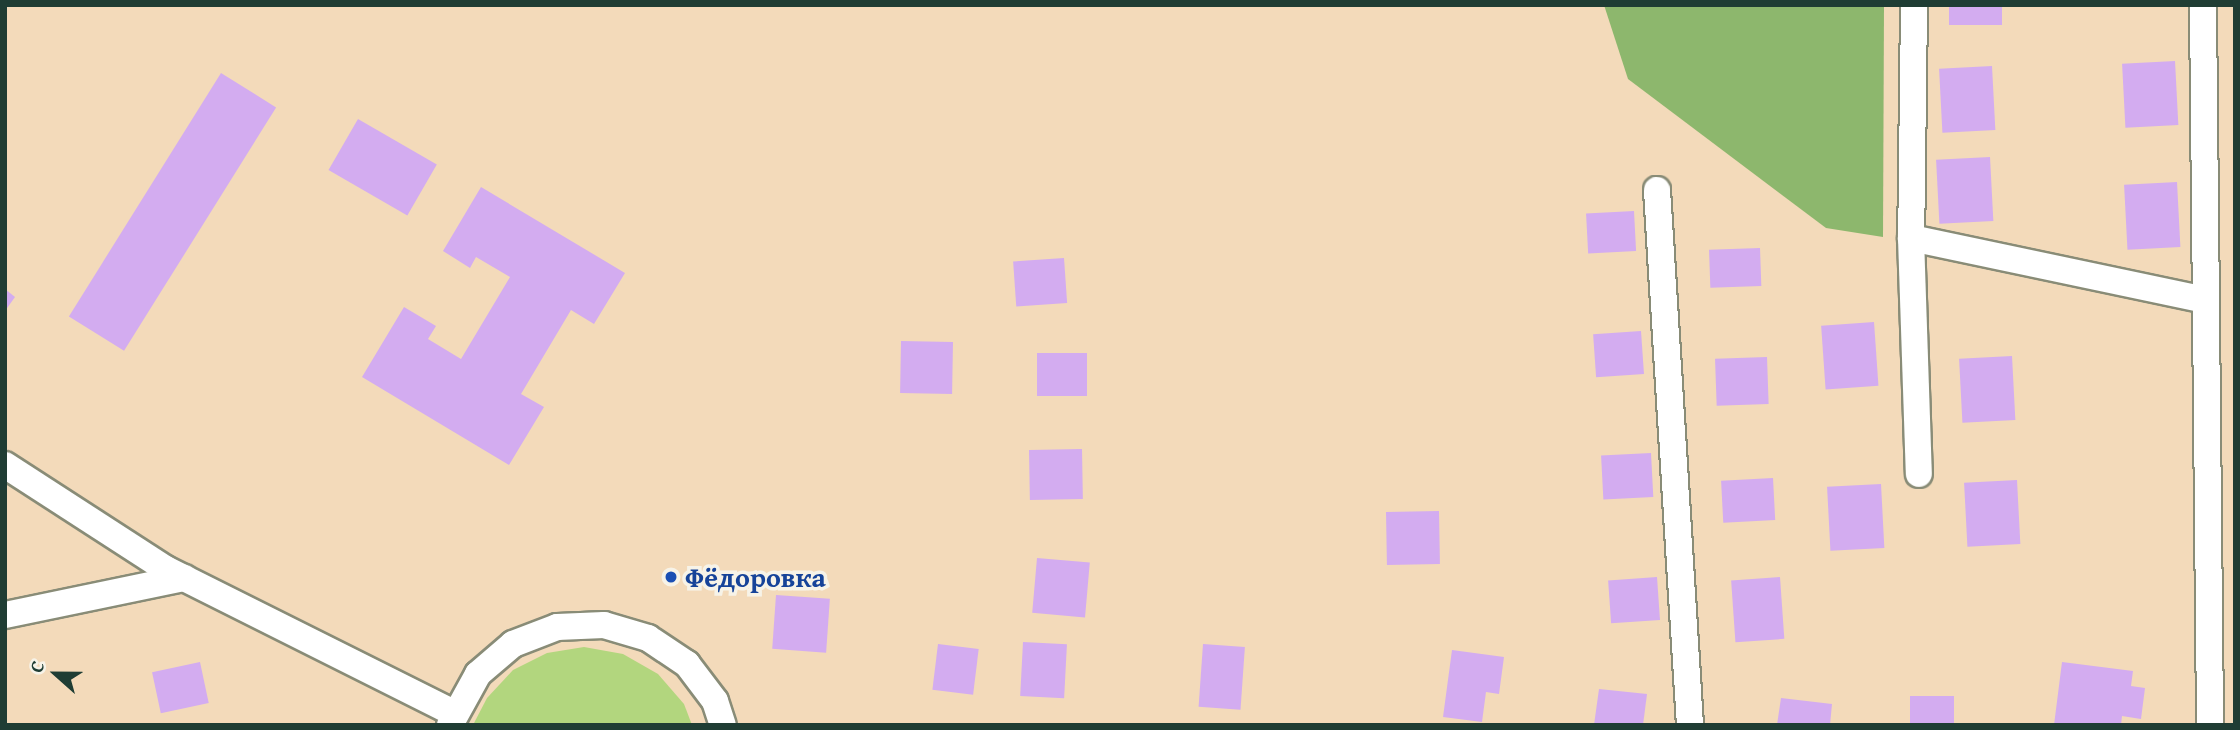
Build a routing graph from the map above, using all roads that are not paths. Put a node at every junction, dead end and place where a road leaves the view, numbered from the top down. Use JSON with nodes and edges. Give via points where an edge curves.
{"nodes":[{"id":1,"x":1914,"y":5,"type":"edge"},
{"id":2,"x":2203,"y":5,"type":"edge"},
{"id":3,"x":1657,"y":190,"type":"dead end"},
{"id":4,"x":1911,"y":239,"type":"junction"},
{"id":5,"x":2205,"y":300,"type":"junction"},
{"id":6,"x":5,"y":465,"type":"edge"},
{"id":7,"x":1919,"y":474,"type":"dead end"},
{"id":8,"x":184,"y":578,"type":"junction"},
{"id":9,"x":5,"y":615,"type":"edge"},
{"id":10,"x":452,"y":719,"type":"edge"},
{"id":11,"x":723,"y":725,"type":"edge"},
{"id":12,"x":1690,"y":725,"type":"edge"},
{"id":13,"x":2210,"y":725,"type":"edge"}],
"edges":[{"from":1,"to":4,"type":"street"},
{"from":2,"to":5,"type":"street"},
{"from":3,"to":12,"type":"street"},
{"from":4,"to":5,"type":"street"},
{"from":4,"to":7,"type":"street"},
{"from":5,"to":13,"type":"street"},
{"from":6,"to":8,"type":"street"},
{"from":8,"to":9,"type":"street"},
{"from":8,"to":10,"type":"street"},
{"from":10,"to":11,"type":"street","via":[[478,674],[513,644],[557,627],[604,625],[648,638],[687,664],[715,701]]}]}
